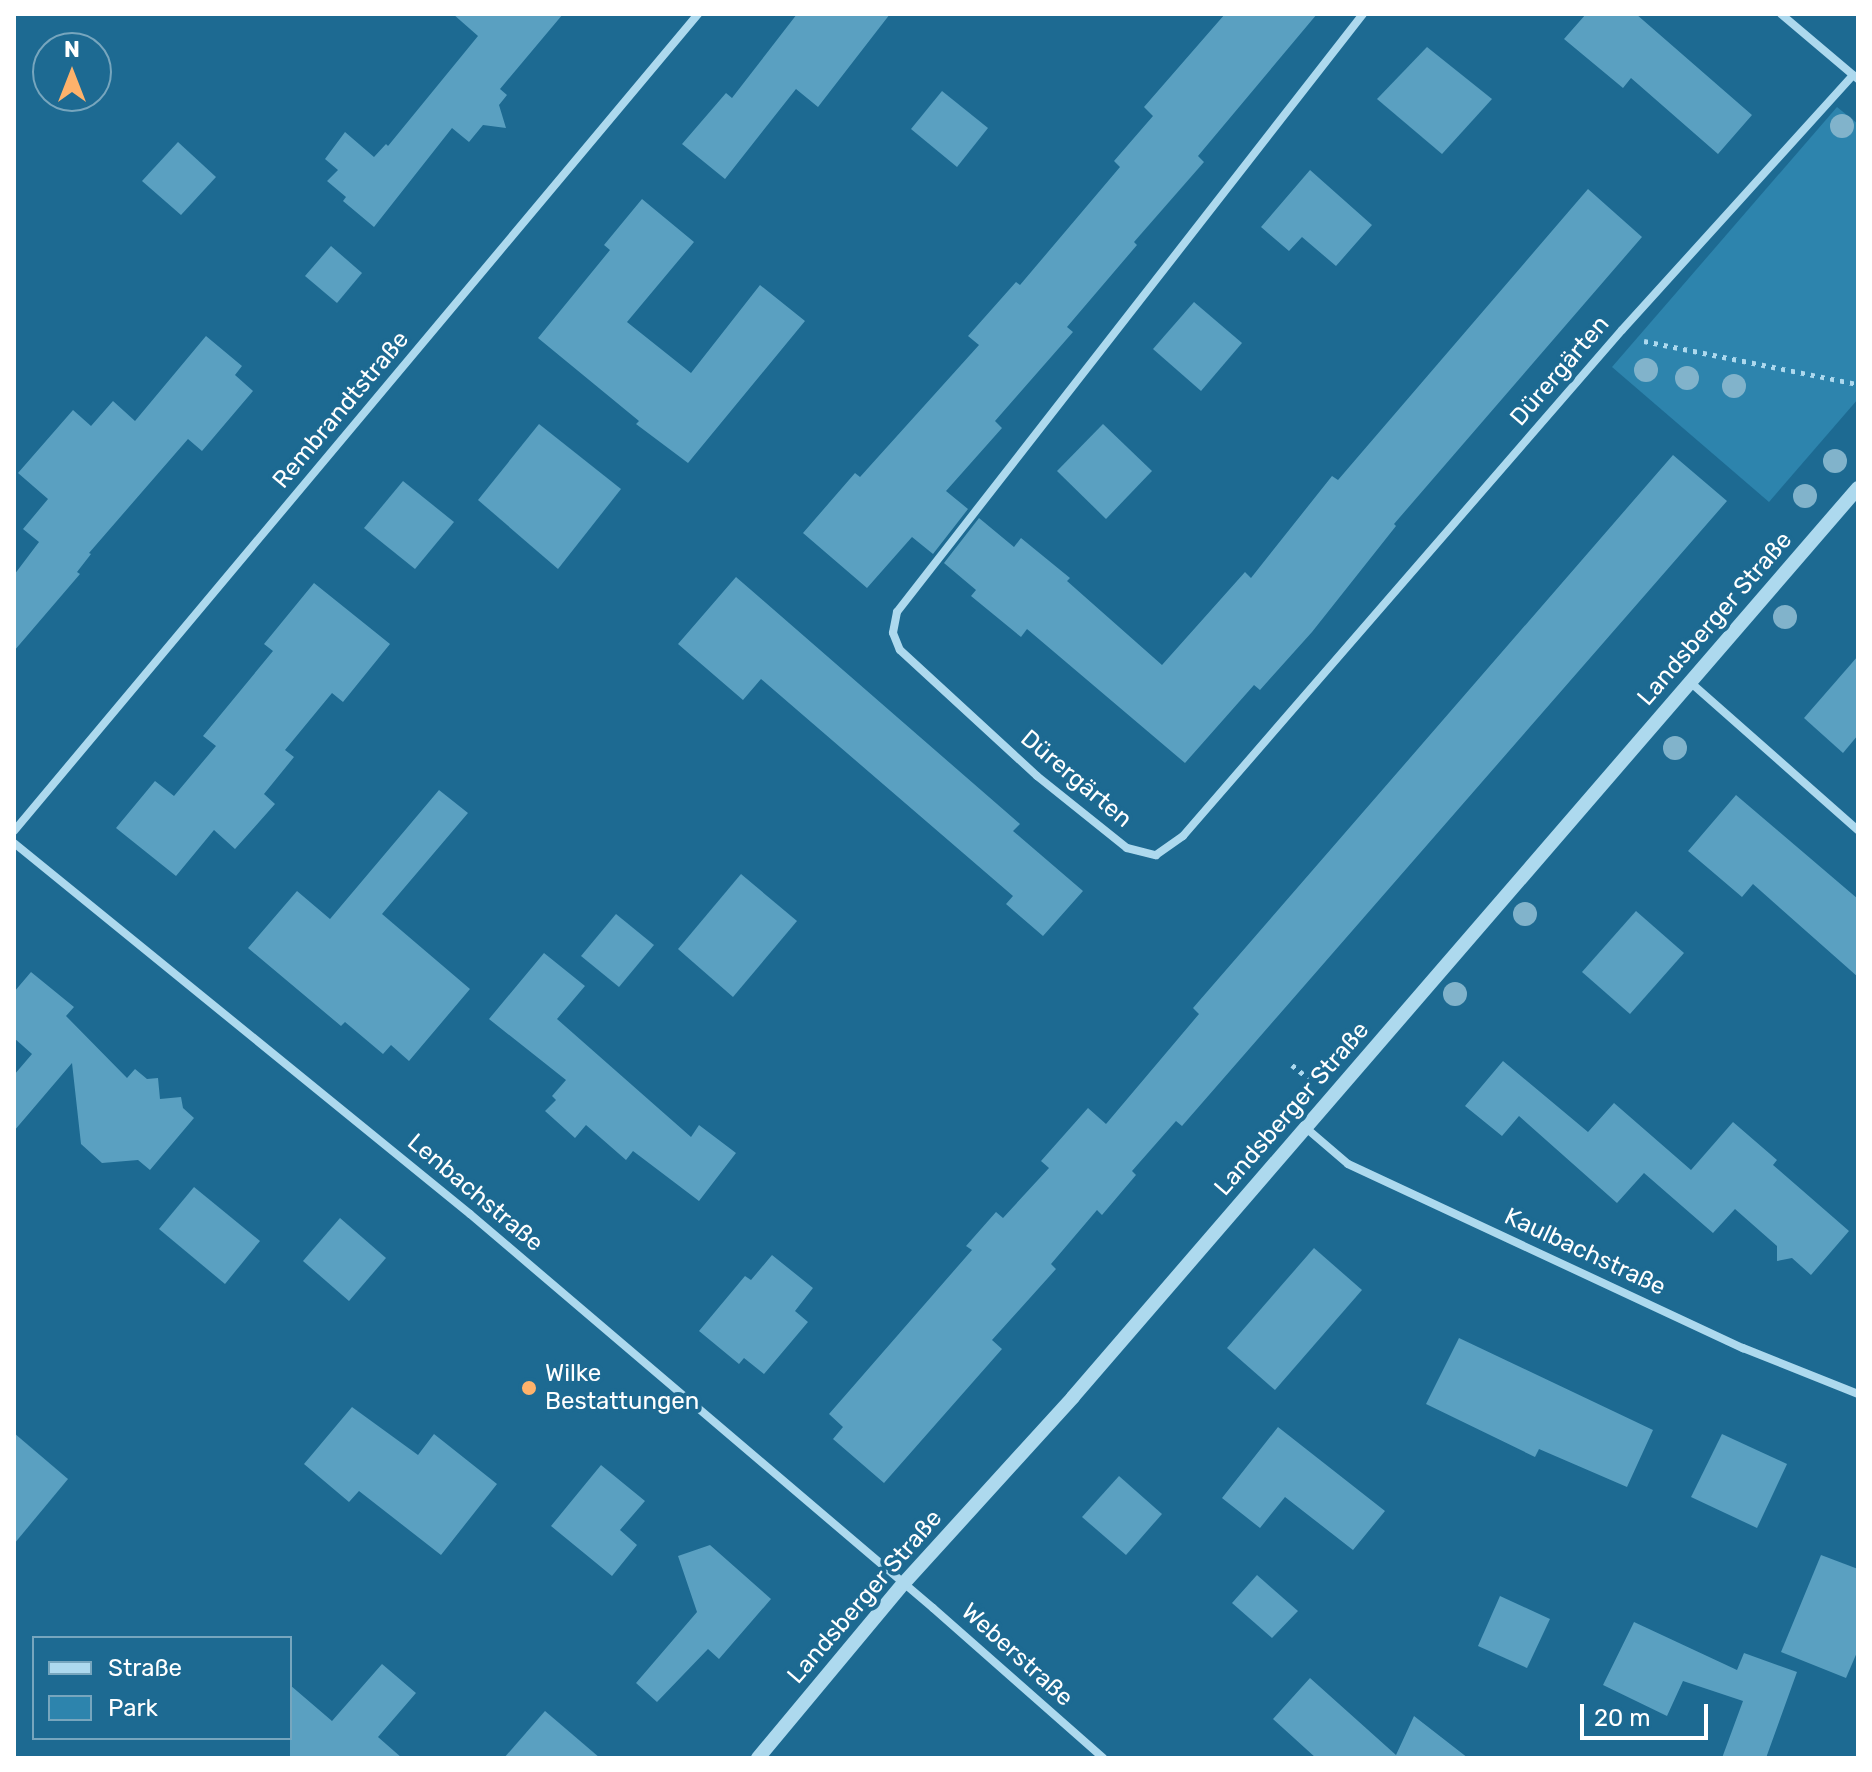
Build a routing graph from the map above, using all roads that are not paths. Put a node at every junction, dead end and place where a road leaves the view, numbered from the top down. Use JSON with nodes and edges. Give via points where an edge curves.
{"nodes":[{"id":1,"x":698,"y":14,"type":"edge"},
{"id":2,"x":1363,"y":14,"type":"edge"},
{"id":3,"x":1781,"y":14,"type":"edge"},
{"id":4,"x":1855,"y":77,"type":"edge"},
{"id":5,"x":1858,"y":488,"type":"edge"},
{"id":6,"x":1690,"y":682,"type":"junction"},
{"id":7,"x":1858,"y":830,"type":"edge"},
{"id":8,"x":14,"y":831,"type":"edge"},
{"id":9,"x":14,"y":843,"type":"edge"},
{"id":10,"x":1306,"y":1128,"type":"junction"},
{"id":11,"x":1858,"y":1394,"type":"edge"},
{"id":12,"x":904,"y":1583,"type":"junction"},
{"id":13,"x":758,"y":1758,"type":"edge"},
{"id":14,"x":1103,"y":1758,"type":"edge"}],
"edges":[{"from":1,"to":8,"type":"street","name":"Rembrandtstraße"},
{"from":2,"to":4,"type":"street","name":"Dürergärten","via":[[897,612],[893,633],[900,650],[1048,785],[1127,848],[1156,855],[1183,836],[1622,330]]},
{"from":3,"to":4,"type":"street"},
{"from":5,"to":6,"type":"street","name":"Landsberger Straße"},
{"from":6,"to":7,"type":"street"},
{"from":6,"to":10,"type":"street","name":"Landsberger Straße"},
{"from":9,"to":12,"type":"street","name":"Lenbachstraße","via":[[470,1214]]},
{"from":10,"to":11,"type":"street","name":"Kaulbachstraße","via":[[1348,1164],[1728,1341]]},
{"from":10,"to":12,"type":"street","name":"Landsberger Straße"},
{"from":12,"to":13,"type":"street","name":"Landsberger Straße"},
{"from":12,"to":14,"type":"street","name":"Weberstraße"}]}
